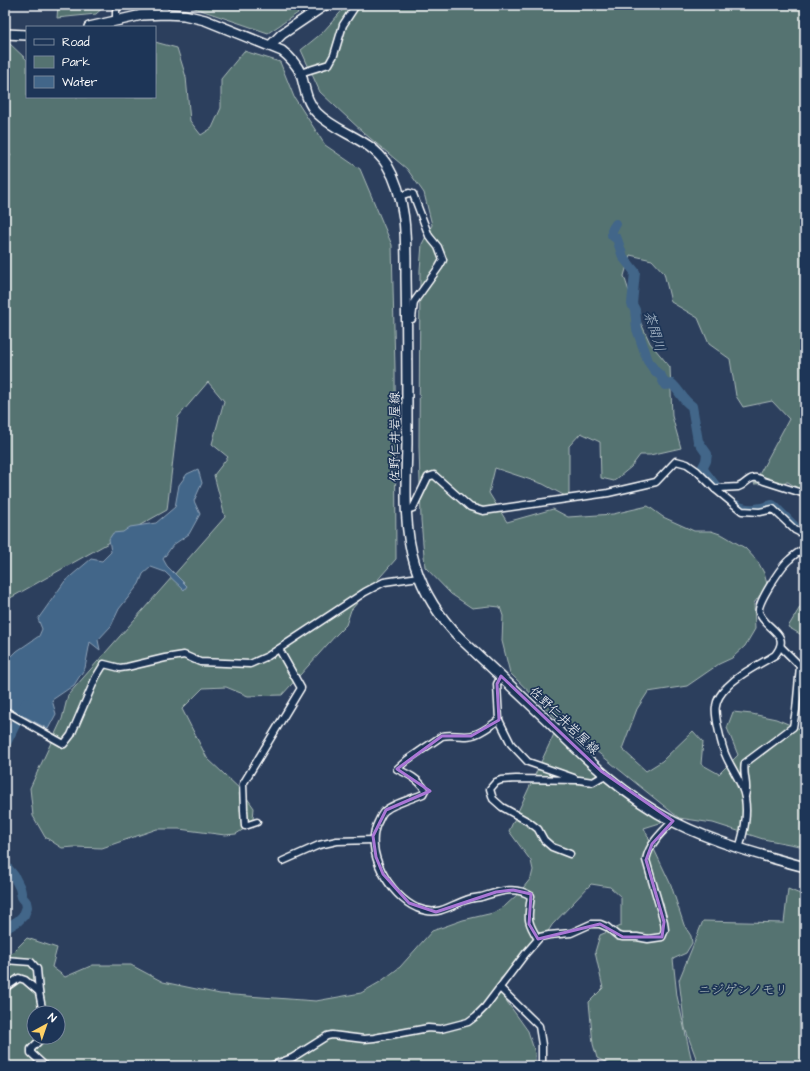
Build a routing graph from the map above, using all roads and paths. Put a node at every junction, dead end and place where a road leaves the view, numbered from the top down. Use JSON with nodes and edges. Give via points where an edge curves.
{"nodes":[{"id":1,"x":118,"y":5,"type":"edge"},
{"id":2,"x":325,"y":5,"type":"edge"},
{"id":3,"x":356,"y":5,"type":"edge"},
{"id":4,"x":164,"y":9,"type":"edge"},
{"id":5,"x":116,"y":21,"type":"junction"},
{"id":6,"x":94,"y":26,"type":"edge"},
{"id":7,"x":5,"y":34,"type":"edge"},
{"id":8,"x":26,"y":35,"type":"edge"},
{"id":9,"x":270,"y":46,"type":"junction"},
{"id":10,"x":300,"y":73,"type":"junction"},
{"id":11,"x":400,"y":196,"type":"junction"},
{"id":12,"x":407,"y":320,"type":"junction"},
{"id":13,"x":718,"y":489,"type":"junction"},
{"id":14,"x":805,"y":494,"type":"edge"},
{"id":15,"x":407,"y":510,"type":"junction"},
{"id":16,"x":805,"y":535,"type":"edge"},
{"id":17,"x":805,"y":548,"type":"edge"},
{"id":18,"x":419,"y":577,"type":"junction"},
{"id":19,"x":781,"y":646,"type":"junction"},
{"id":20,"x":279,"y":649,"type":"junction"},
{"id":21,"x":501,"y":676,"type":"junction"},
{"id":22,"x":5,"y":711,"type":"edge"},
{"id":23,"x":499,"y":720,"type":"junction"},
{"id":24,"x":605,"y":775,"type":"junction"},
{"id":25,"x":579,"y":780,"type":"junction"},
{"id":26,"x":745,"y":796,"type":"junction"},
{"id":27,"x":672,"y":821,"type":"junction"},
{"id":28,"x":257,"y":822,"type":"dead end"},
{"id":29,"x":373,"y":840,"type":"junction"},
{"id":30,"x":739,"y":849,"type":"junction"},
{"id":31,"x":570,"y":854,"type":"dead end"},
{"id":32,"x":283,"y":861,"type":"dead end"},
{"id":33,"x":805,"y":867,"type":"edge"},
{"id":34,"x":538,"y":939,"type":"junction"},
{"id":35,"x":5,"y":960,"type":"edge"},
{"id":36,"x":5,"y":988,"type":"edge"},
{"id":37,"x":500,"y":988,"type":"junction"},
{"id":38,"x":39,"y":992,"type":"junction"},
{"id":39,"x":41,"y":1005,"type":"edge"},
{"id":40,"x":35,"y":1045,"type":"edge"},
{"id":41,"x":46,"y":1066,"type":"edge"},
{"id":42,"x":271,"y":1066,"type":"edge"},
{"id":43,"x":542,"y":1066,"type":"edge"}],
"edges":[{"from":1,"to":5,"type":"street"},
{"from":2,"to":9,"type":"main road","via":[[282,34]]},
{"from":3,"to":10,"type":"street","via":[[343,25],[329,64]]},
{"from":4,"to":5,"type":"main road","name":"佐野仁井岩屋線"},
{"from":4,"to":9,"type":"main road","name":"佐野仁井岩屋線","via":[[205,20]]},
{"from":5,"to":6,"type":"main road","name":"佐野仁井岩屋線"},
{"from":7,"to":8,"type":"main road"},
{"from":9,"to":10,"type":"main road","name":"佐野仁井岩屋線","via":[[290,58]]},
{"from":10,"to":11,"type":"main road","name":"佐野仁井岩屋線","via":[[306,94],[316,113],[353,135],[379,155],[387,164]]},
{"from":11,"to":12,"type":"main road","name":"佐野仁井岩屋線","via":[[406,246]]},
{"from":11,"to":12,"type":"street","via":[[413,194],[429,236],[438,247],[443,260],[414,302],[412,319]]},
{"from":12,"to":15,"type":"main road","name":"佐野仁井岩屋線"},
{"from":13,"to":14,"type":"street","via":[[740,486],[749,479],[759,478]]},
{"from":13,"to":15,"type":"street","via":[[687,464],[676,461],[656,482],[608,493],[482,511],[470,507],[434,475],[428,477],[413,508]]},
{"from":13,"to":16,"type":"street","via":[[742,511],[760,512],[773,509],[795,530]]},
{"from":15,"to":18,"type":"main road","name":"佐野仁井岩屋線","via":[[409,538]]},
{"from":17,"to":19,"type":"street","via":[[783,566],[759,608],[762,616],[779,636]]},
{"from":18,"to":20,"type":"street","via":[[384,582]]},
{"from":18,"to":21,"type":"main road","name":"佐野仁井岩屋線","via":[[430,600],[453,631]]},
{"from":19,"to":26,"type":"street","via":[[800,666],[793,727],[745,763]]},
{"from":19,"to":26,"type":"street","via":[[775,655],[726,687],[716,706],[715,714],[725,755]]},
{"from":20,"to":22,"type":"street","via":[[250,664],[200,662],[184,655],[120,668],[104,664],[71,735],[64,744]]},
{"from":20,"to":28,"type":"street","via":[[301,688],[243,784],[245,826]]},
{"from":21,"to":23,"type":"street","via":[[497,684]]},
{"from":21,"to":24,"type":"main road","name":"佐野仁井岩屋線"},
{"from":23,"to":25,"type":"street","via":[[511,744],[528,762]]},
{"from":23,"to":29,"type":"street","via":[[471,736],[442,736],[406,760],[397,769],[414,778],[425,790],[423,794],[386,810],[374,829]]},
{"from":24,"to":25,"type":"street","via":[[593,782]]},
{"from":24,"to":27,"type":"main road","name":"佐野仁井岩屋線"},
{"from":25,"to":31,"type":"street","via":[[501,780],[490,789],[493,799],[502,807],[538,829],[544,840],[552,847]]},
{"from":26,"to":30,"type":"street","via":[[746,815]]},
{"from":27,"to":30,"type":"main road","name":"佐野仁井岩屋線"},
{"from":27,"to":34,"type":"street","via":[[652,844],[646,860],[666,930],[662,937],[623,937],[600,924],[591,924],[571,933]]},
{"from":29,"to":32,"type":"street","via":[[337,841],[318,845]]},
{"from":29,"to":34,"type":"street","via":[[383,874],[398,894],[409,903],[436,912],[502,890],[525,893],[531,896],[529,924]]},
{"from":30,"to":33,"type":"main road","name":"佐野仁井岩屋線"},
{"from":34,"to":37,"type":"street"},
{"from":35,"to":38,"type":"street","via":[[31,962],[37,969]]},
{"from":36,"to":38,"type":"street","via":[[19,978]]},
{"from":37,"to":42,"type":"street","via":[[485,1007],[468,1022],[441,1029],[428,1028],[364,1039],[327,1036],[292,1058]]},
{"from":37,"to":43,"type":"street","via":[[538,1026],[542,1045]]},
{"from":38,"to":39,"type":"street"},
{"from":40,"to":41,"type":"street","via":[[31,1053]]}]}
